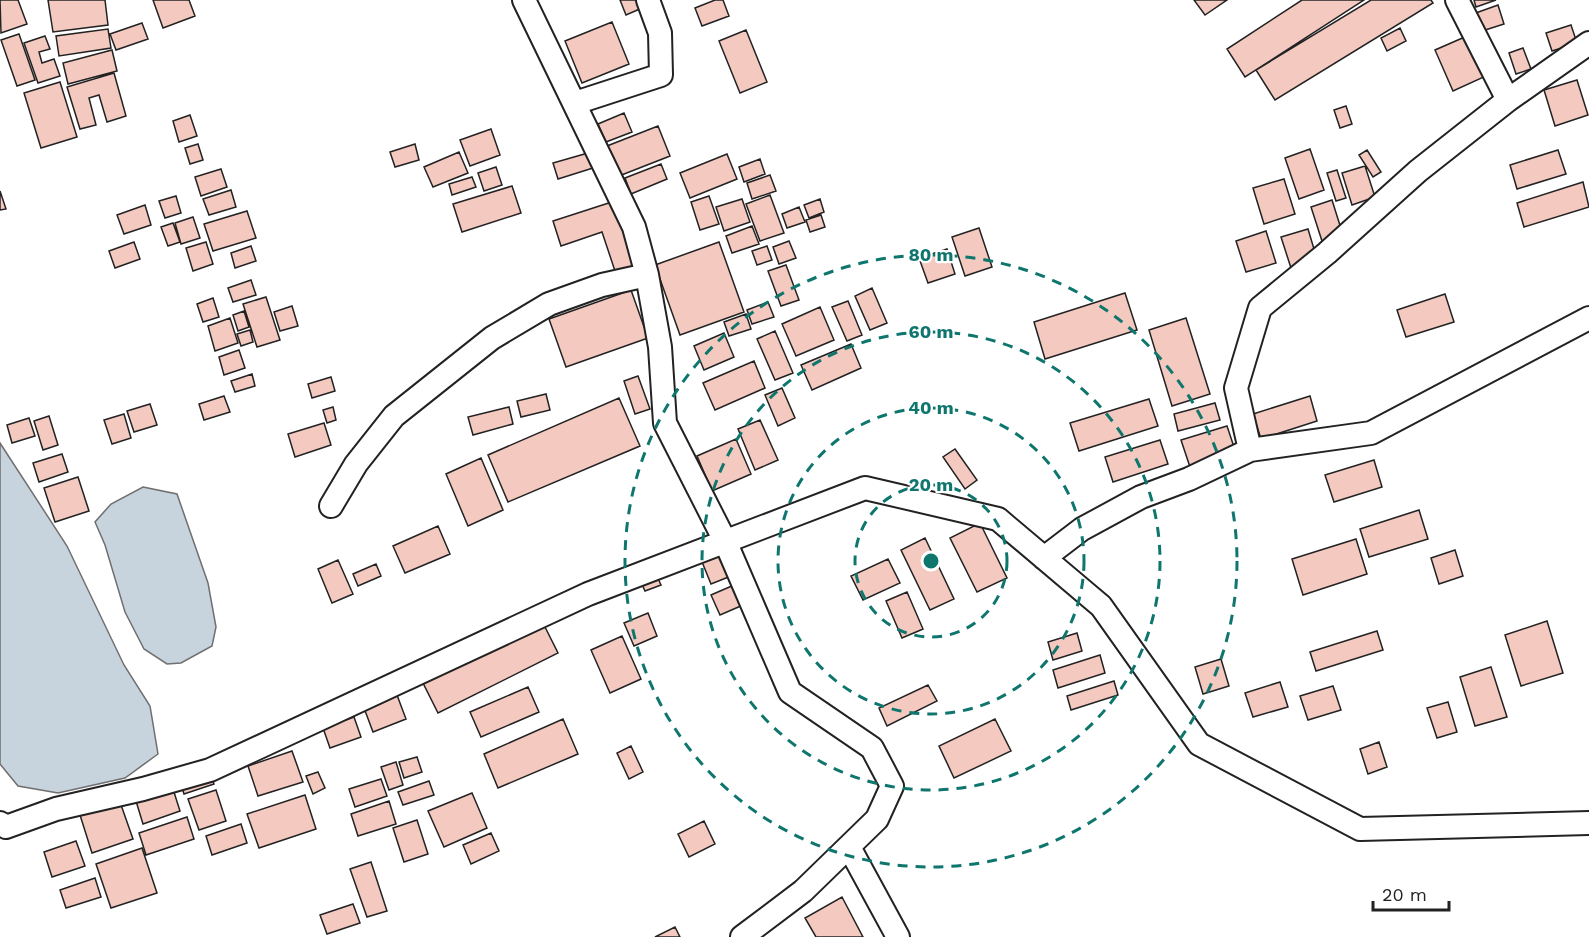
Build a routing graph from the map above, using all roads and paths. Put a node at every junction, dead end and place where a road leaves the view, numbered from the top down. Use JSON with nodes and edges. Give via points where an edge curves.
{"nodes":[{"id":1,"x":524,"y":0,"type":"edge"},
{"id":2,"x":648,"y":0,"type":"edge"},
{"id":3,"x":1457,"y":0,"type":"edge"},
{"id":4,"x":1589,"y":43,"type":"edge"},
{"id":5,"x":1508,"y":99,"type":"junction"},
{"id":6,"x":575,"y":103,"type":"junction"},
{"id":7,"x":647,"y":275,"type":"junction"},
{"id":8,"x":1589,"y":318,"type":"edge"},
{"id":9,"x":1250,"y":450,"type":"junction"},
{"id":10,"x":331,"y":506,"type":"dead end"},
{"id":11,"x":725,"y":541,"type":"junction"},
{"id":12,"x":1044,"y":558,"type":"junction"},
{"id":13,"x":1589,"y":823,"type":"edge"},
{"id":14,"x":2,"y":826,"type":"edge"},
{"id":15,"x":849,"y":847,"type":"junction"},
{"id":16,"x":742,"y":937,"type":"edge"},
{"id":17,"x":898,"y":937,"type":"edge"}],
"edges":[{"from":1,"to":6,"type":"street"},
{"from":2,"to":6,"type":"street","via":[[660,33],[662,75]]},
{"from":3,"to":5,"type":"street"},
{"from":4,"to":5,"type":"street"},
{"from":5,"to":9,"type":"street","via":[[1260,308],[1236,388]]},
{"from":6,"to":7,"type":"street","via":[[634,227]]},
{"from":7,"to":10,"type":"street","via":[[602,285],[549,304],[492,338],[394,416],[356,464]]},
{"from":7,"to":11,"type":"street","via":[[660,347],[665,423]]},
{"from":8,"to":9,"type":"street","via":[[1371,433]]},
{"from":9,"to":12,"type":"street","via":[[1141,497],[1082,529]]},
{"from":11,"to":12,"type":"street","via":[[865,488],[998,519]]},
{"from":11,"to":14,"type":"street","via":[[588,594],[210,770]]},
{"from":11,"to":15,"type":"street","via":[[790,693],[872,748],[892,786],[877,819]]},
{"from":12,"to":13,"type":"street","via":[[1101,606],[1199,744],[1360,829]]},
{"from":15,"to":16,"type":"street","via":[[803,891]]},
{"from":15,"to":17,"type":"street"}]}
